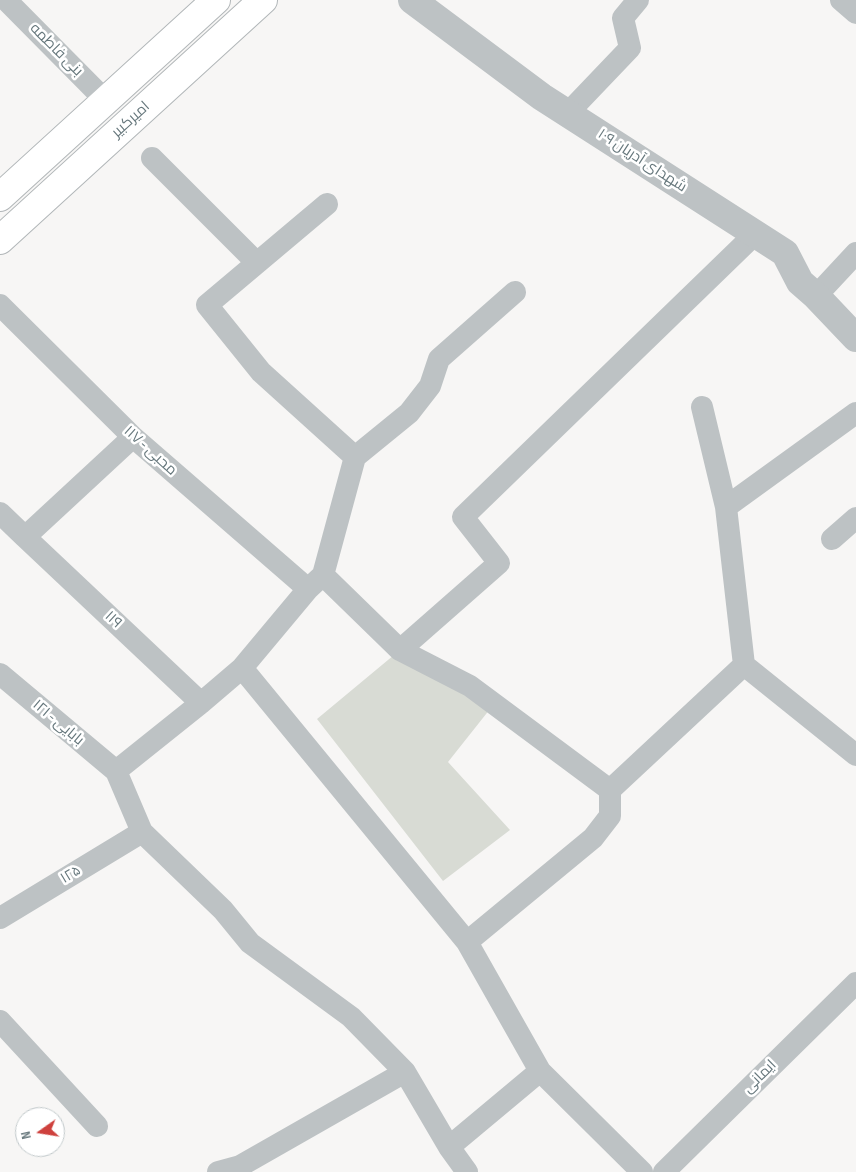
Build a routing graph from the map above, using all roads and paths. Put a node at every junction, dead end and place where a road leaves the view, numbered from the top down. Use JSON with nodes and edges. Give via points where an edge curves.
{"nodes":[{"id":1,"x":6,"y":0,"type":"edge"},
{"id":2,"x":216,"y":0,"type":"edge"},
{"id":3,"x":263,"y":0,"type":"edge"},
{"id":4,"x":412,"y":0,"type":"edge"},
{"id":5,"x":638,"y":0,"type":"edge"},
{"id":6,"x":841,"y":0,"type":"edge"},
{"id":7,"x":856,"y":13,"type":"edge"},
{"id":8,"x":106,"y":101,"type":"junction"},
{"id":9,"x":567,"y":114,"type":"junction"},
{"id":10,"x":152,"y":158,"type":"dead end"},
{"id":11,"x":0,"y":197,"type":"edge"},
{"id":12,"x":327,"y":204,"type":"dead end"},
{"id":13,"x":755,"y":234,"type":"junction"},
{"id":14,"x":0,"y":240,"type":"edge"},
{"id":15,"x":856,"y":253,"type":"edge"},
{"id":16,"x":257,"y":263,"type":"junction"},
{"id":17,"x":515,"y":292,"type":"dead end"},
{"id":18,"x":816,"y":296,"type":"junction"},
{"id":19,"x":0,"y":305,"type":"edge"},
{"id":20,"x":856,"y":338,"type":"edge"},
{"id":21,"x":702,"y":407,"type":"dead end"},
{"id":22,"x":856,"y":413,"type":"edge"},
{"id":23,"x":133,"y":437,"type":"junction"},
{"id":24,"x":355,"y":457,"type":"junction"},
{"id":25,"x":726,"y":507,"type":"junction"},
{"id":26,"x":0,"y":514,"type":"edge"},
{"id":27,"x":856,"y":518,"type":"edge"},
{"id":28,"x":25,"y":537,"type":"junction"},
{"id":29,"x":832,"y":539,"type":"dead end"},
{"id":30,"x":316,"y":582,"type":"junction"},
{"id":31,"x":400,"y":650,"type":"junction"},
{"id":32,"x":744,"y":665,"type":"junction"},
{"id":33,"x":242,"y":668,"type":"junction"},
{"id":34,"x":0,"y":674,"type":"edge"},
{"id":35,"x":202,"y":703,"type":"junction"},
{"id":36,"x":856,"y":756,"type":"edge"},
{"id":37,"x":116,"y":771,"type":"junction"},
{"id":38,"x":610,"y":790,"type":"junction"},
{"id":39,"x":142,"y":832,"type":"junction"},
{"id":40,"x":0,"y":918,"type":"edge"},
{"id":41,"x":467,"y":942,"type":"junction"},
{"id":42,"x":856,"y":983,"type":"edge"},
{"id":43,"x":0,"y":1020,"type":"edge"},
{"id":44,"x":540,"y":1071,"type":"junction"},
{"id":45,"x":405,"y":1072,"type":"junction"},
{"id":46,"x":97,"y":1126,"type":"dead end"},
{"id":47,"x":449,"y":1147,"type":"junction"},
{"id":48,"x":218,"y":1172,"type":"edge"},
{"id":49,"x":467,"y":1172,"type":"edge"},
{"id":50,"x":642,"y":1172,"type":"edge"},
{"id":51,"x":664,"y":1172,"type":"edge"}],
"edges":[{"from":1,"to":8,"type":"street","name":"بنی فاطمه"},
{"from":2,"to":8,"type":"main road","name":"امیرکبیر"},
{"from":3,"to":14,"type":"main road","name":"امیرکبیر"},
{"from":4,"to":9,"type":"street","name":"شهدای آدریان ۱۰۹"},
{"from":5,"to":9,"type":"street","via":[[623,18],[630,48]]},
{"from":6,"to":7,"type":"street"},
{"from":8,"to":11,"type":"main road","name":"امیرکبیر"},
{"from":9,"to":13,"type":"street","name":"شهدای آدریان ۱۰۹"},
{"from":10,"to":16,"type":"street"},
{"from":12,"to":16,"type":"street"},
{"from":13,"to":18,"type":"street","name":"شهدای آدریان ۱۰۹","via":[[785,253],[800,282]]},
{"from":13,"to":31,"type":"street","via":[[463,516],[499,563]]},
{"from":15,"to":18,"type":"street"},
{"from":16,"to":24,"type":"street","via":[[207,305],[261,372]]},
{"from":17,"to":24,"type":"street","via":[[439,359],[430,386],[409,413]]},
{"from":18,"to":20,"type":"street","name":"شهدای آدریان ۱۰۹"},
{"from":19,"to":23,"type":"street","name":"محبی - ۱۱۷"},
{"from":21,"to":25,"type":"street"},
{"from":22,"to":25,"type":"street"},
{"from":23,"to":28,"type":"street"},
{"from":23,"to":30,"type":"street","name":"محبی - ۱۱۷"},
{"from":24,"to":30,"type":"street"},
{"from":25,"to":32,"type":"street"},
{"from":26,"to":28,"type":"street","name":"۱۱۹"},
{"from":27,"to":29,"type":"street"},
{"from":28,"to":35,"type":"street","name":"۱۱۹"},
{"from":30,"to":31,"type":"street","name":"محبی - ۱۱۷"},
{"from":30,"to":33,"type":"street"},
{"from":31,"to":38,"type":"street","name":"محبی - ۱۱۷","via":[[470,686]]},
{"from":32,"to":36,"type":"street"},
{"from":32,"to":38,"type":"street"},
{"from":33,"to":35,"type":"street"},
{"from":33,"to":41,"type":"street"},
{"from":34,"to":37,"type":"street","name":"بابایی - ۱۲۱"},
{"from":35,"to":37,"type":"street"},
{"from":37,"to":39,"type":"street"},
{"from":38,"to":41,"type":"street","via":[[610,816],[593,838]]},
{"from":39,"to":40,"type":"street","name":"۱۲۵"},
{"from":39,"to":45,"type":"street","via":[[223,910],[250,944],[352,1016]]},
{"from":41,"to":44,"type":"street"},
{"from":42,"to":51,"type":"street","name":"ایمانی"},
{"from":43,"to":46,"type":"street"},
{"from":44,"to":47,"type":"street"},
{"from":44,"to":50,"type":"street"},
{"from":45,"to":47,"type":"street"},
{"from":45,"to":48,"type":"street","via":[[240,1166]]},
{"from":47,"to":49,"type":"street"}]}
